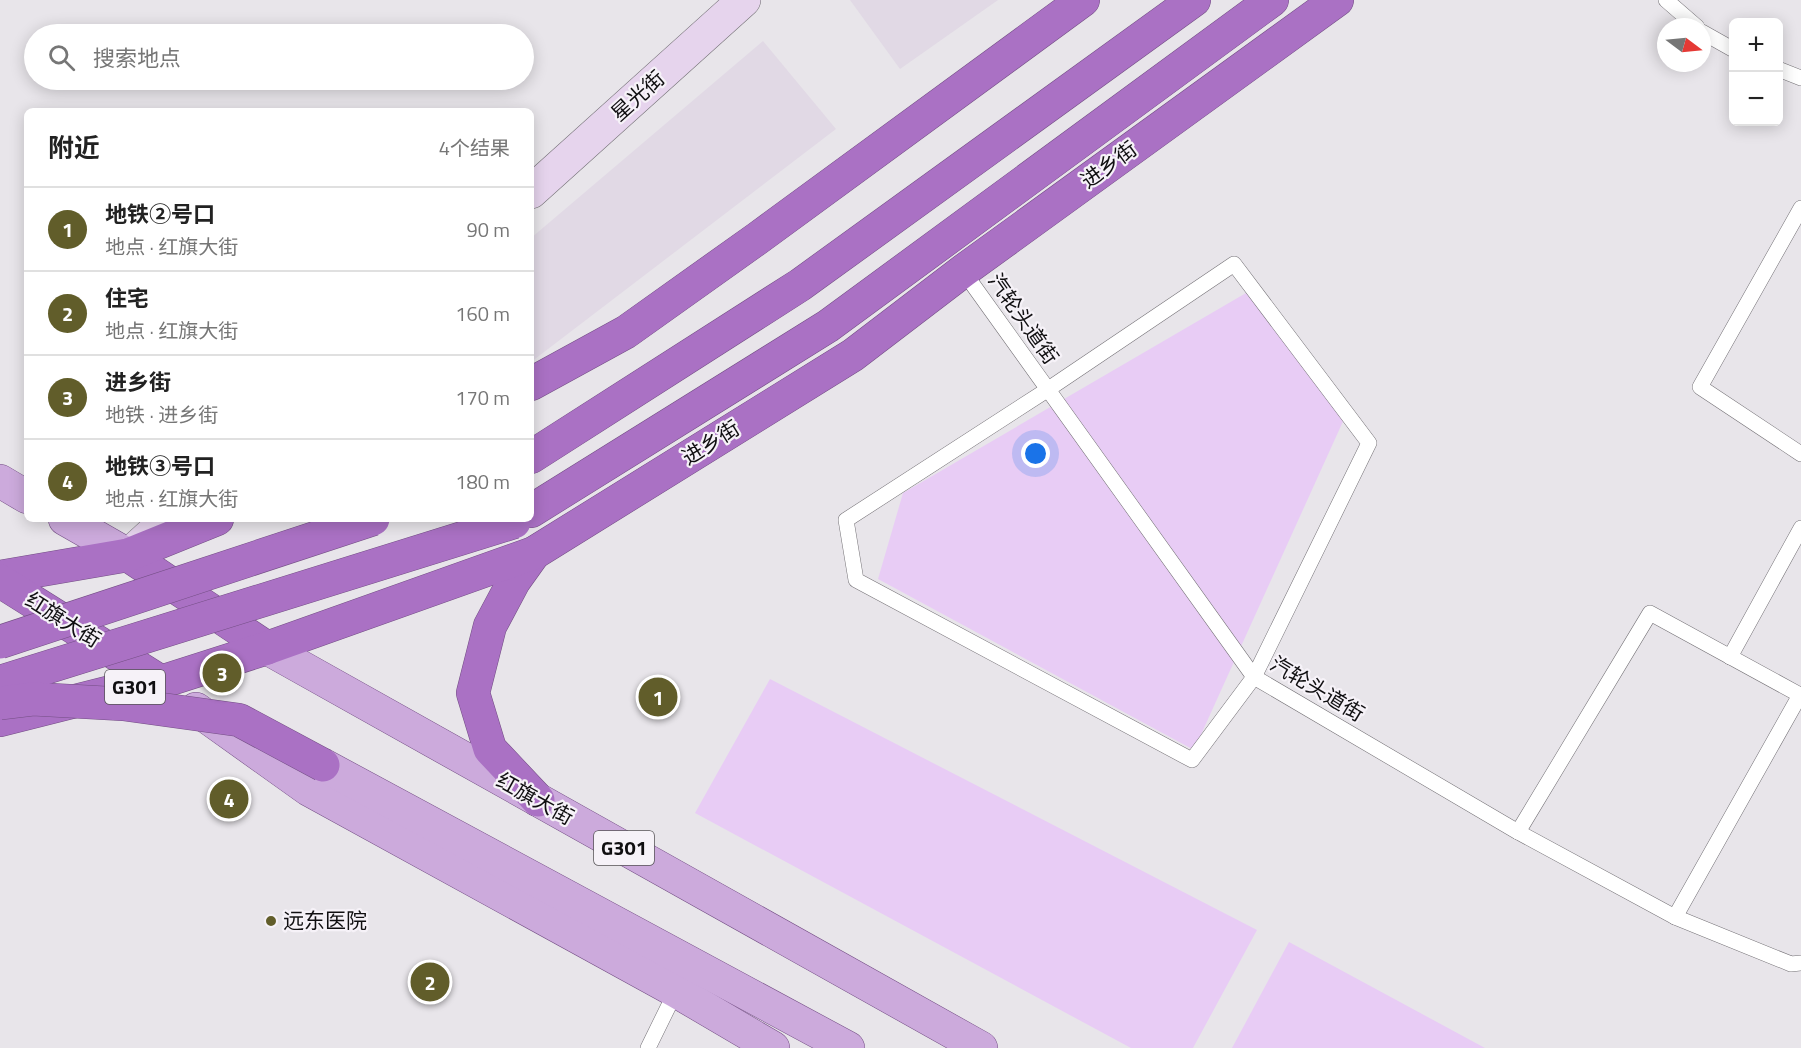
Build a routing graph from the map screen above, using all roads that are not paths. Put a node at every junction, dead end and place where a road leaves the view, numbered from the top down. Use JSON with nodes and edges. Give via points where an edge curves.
{"nodes":[{"id":1,"x":743,"y":0,"type":"edge"},
{"id":2,"x":1083,"y":0,"type":"edge"},
{"id":3,"x":1194,"y":0,"type":"edge"},
{"id":4,"x":1272,"y":0,"type":"edge"},
{"id":5,"x":1666,"y":0,"type":"edge"},
{"id":6,"x":1322,"y":4,"type":"edge"},
{"id":7,"x":1686,"y":18,"type":"edge"},
{"id":8,"x":1711,"y":37,"type":"edge"},
{"id":9,"x":1729,"y":47,"type":"edge"},
{"id":10,"x":1783,"y":71,"type":"edge"},
{"id":11,"x":1801,"y":78,"type":"edge"},
{"id":12,"x":534,"y":189,"type":"edge"},
{"id":13,"x":1801,"y":208,"type":"edge"},
{"id":14,"x":963,"y":271,"type":"junction"},
{"id":15,"x":534,"y":382,"type":"edge"},
{"id":16,"x":1047,"y":390,"type":"junction"},
{"id":17,"x":1801,"y":454,"type":"edge"},
{"id":18,"x":534,"y":455,"type":"edge"},
{"id":19,"x":0,"y":481,"type":"edge"},
{"id":20,"x":24,"y":495,"type":"edge"},
{"id":21,"x":534,"y":509,"type":"edge"},
{"id":22,"x":70,"y":522,"type":"edge"},
{"id":23,"x":165,"y":522,"type":"edge"},
{"id":24,"x":210,"y":522,"type":"edge"},
{"id":25,"x":364,"y":522,"type":"edge"},
{"id":26,"x":509,"y":522,"type":"edge"},
{"id":27,"x":1801,"y":528,"type":"edge"},
{"id":28,"x":534,"y":553,"type":"junction"},
{"id":29,"x":128,"y":555,"type":"junction"},
{"id":30,"x":0,"y":579,"type":"edge"},
{"id":31,"x":0,"y":642,"type":"edge"},
{"id":32,"x":267,"y":648,"type":"junction"},
{"id":33,"x":1731,"y":657,"type":"junction"},
{"id":34,"x":1254,"y":677,"type":"junction"},
{"id":35,"x":0,"y":682,"type":"edge"},
{"id":36,"x":161,"y":682,"type":"junction"},
{"id":37,"x":0,"y":703,"type":"edge"},
{"id":38,"x":0,"y":720,"type":"edge"},
{"id":39,"x":323,"y":765,"type":"joint"},
{"id":40,"x":538,"y":800,"type":"junction"},
{"id":41,"x":1518,"y":832,"type":"junction"},
{"id":42,"x":1676,"y":917,"type":"junction"},
{"id":43,"x":1801,"y":963,"type":"edge"},
{"id":44,"x":676,"y":991,"type":"junction"},
{"id":45,"x":648,"y":1048,"type":"edge"},
{"id":46,"x":773,"y":1048,"type":"edge"},
{"id":47,"x":848,"y":1048,"type":"edge"},
{"id":48,"x":981,"y":1048,"type":"edge"}],
"edges":[{"from":1,"to":12,"type":"street","name":"星光街"},
{"from":2,"to":15,"type":"highway","via":[[627,332]]},
{"from":3,"to":18,"type":"highway","via":[[800,285]]},
{"from":4,"to":21,"type":"highway","name":"进乡街","via":[[828,326]]},
{"from":5,"to":7,"type":"lane"},
{"from":6,"to":14,"type":"highway","name":"进乡街"},
{"from":8,"to":9,"type":"lane"},
{"from":10,"to":11,"type":"lane"},
{"from":13,"to":17,"type":"lane","via":[[1700,387]]},
{"from":14,"to":16,"type":"lane","name":"汽轮头道街"},
{"from":14,"to":28,"type":"highway","name":"进乡街","via":[[854,355]]},
{"from":16,"to":34,"type":"lane","name":"汽轮头道街"},
{"from":16,"to":34,"type":"lane","via":[[1234,264],[1369,443]]},
{"from":16,"to":34,"type":"lane","via":[[846,520],[856,580],[1192,760]]},
{"from":19,"to":20,"type":"main road"},
{"from":22,"to":29,"type":"main road"},
{"from":23,"to":29,"type":"street"},
{"from":24,"to":29,"type":"highway"},
{"from":25,"to":31,"type":"highway","bridge":true},
{"from":26,"to":35,"type":"highway","bridge":true},
{"from":27,"to":33,"type":"lane"},
{"from":28,"to":32,"type":"highway","name":"进乡街"},
{"from":28,"to":40,"type":"highway","via":[[490,626],[473,693],[490,748]]},
{"from":29,"to":30,"type":"highway"},
{"from":29,"to":32,"type":"highway","name":"红旗大街","number":"G301"},
{"from":30,"to":36,"type":"highway","name":"红旗大街"},
{"from":32,"to":36,"type":"highway","name":"进乡街","number":"G301"},
{"from":32,"to":40,"type":"main road","name":"红旗大街","number":"G301"},
{"from":33,"to":41,"type":"lane","via":[[1650,613]]},
{"from":33,"to":42,"type":"lane","via":[[1800,695]]},
{"from":34,"to":41,"type":"lane","name":"汽轮头道街"},
{"from":36,"to":38,"type":"highway","name":"进乡街","number":"G301"},
{"from":36,"to":44,"type":"main road","name":"红旗大街","number":"G301","via":[[308,789]]},
{"from":37,"to":39,"type":"highway","bridge":true,"via":[[33,699],[123,704],[239,720]]},
{"from":39,"to":47,"type":"main road"},
{"from":40,"to":48,"type":"main road","name":"红旗大街","number":"G301"},
{"from":41,"to":42,"type":"lane","name":"汽轮头道街"},
{"from":42,"to":43,"type":"lane","name":"汽轮头道街","via":[[1791,964]]},
{"from":44,"to":45,"type":"lane"},
{"from":44,"to":46,"type":"main road","name":"红旗大街","number":"G301"}]}
